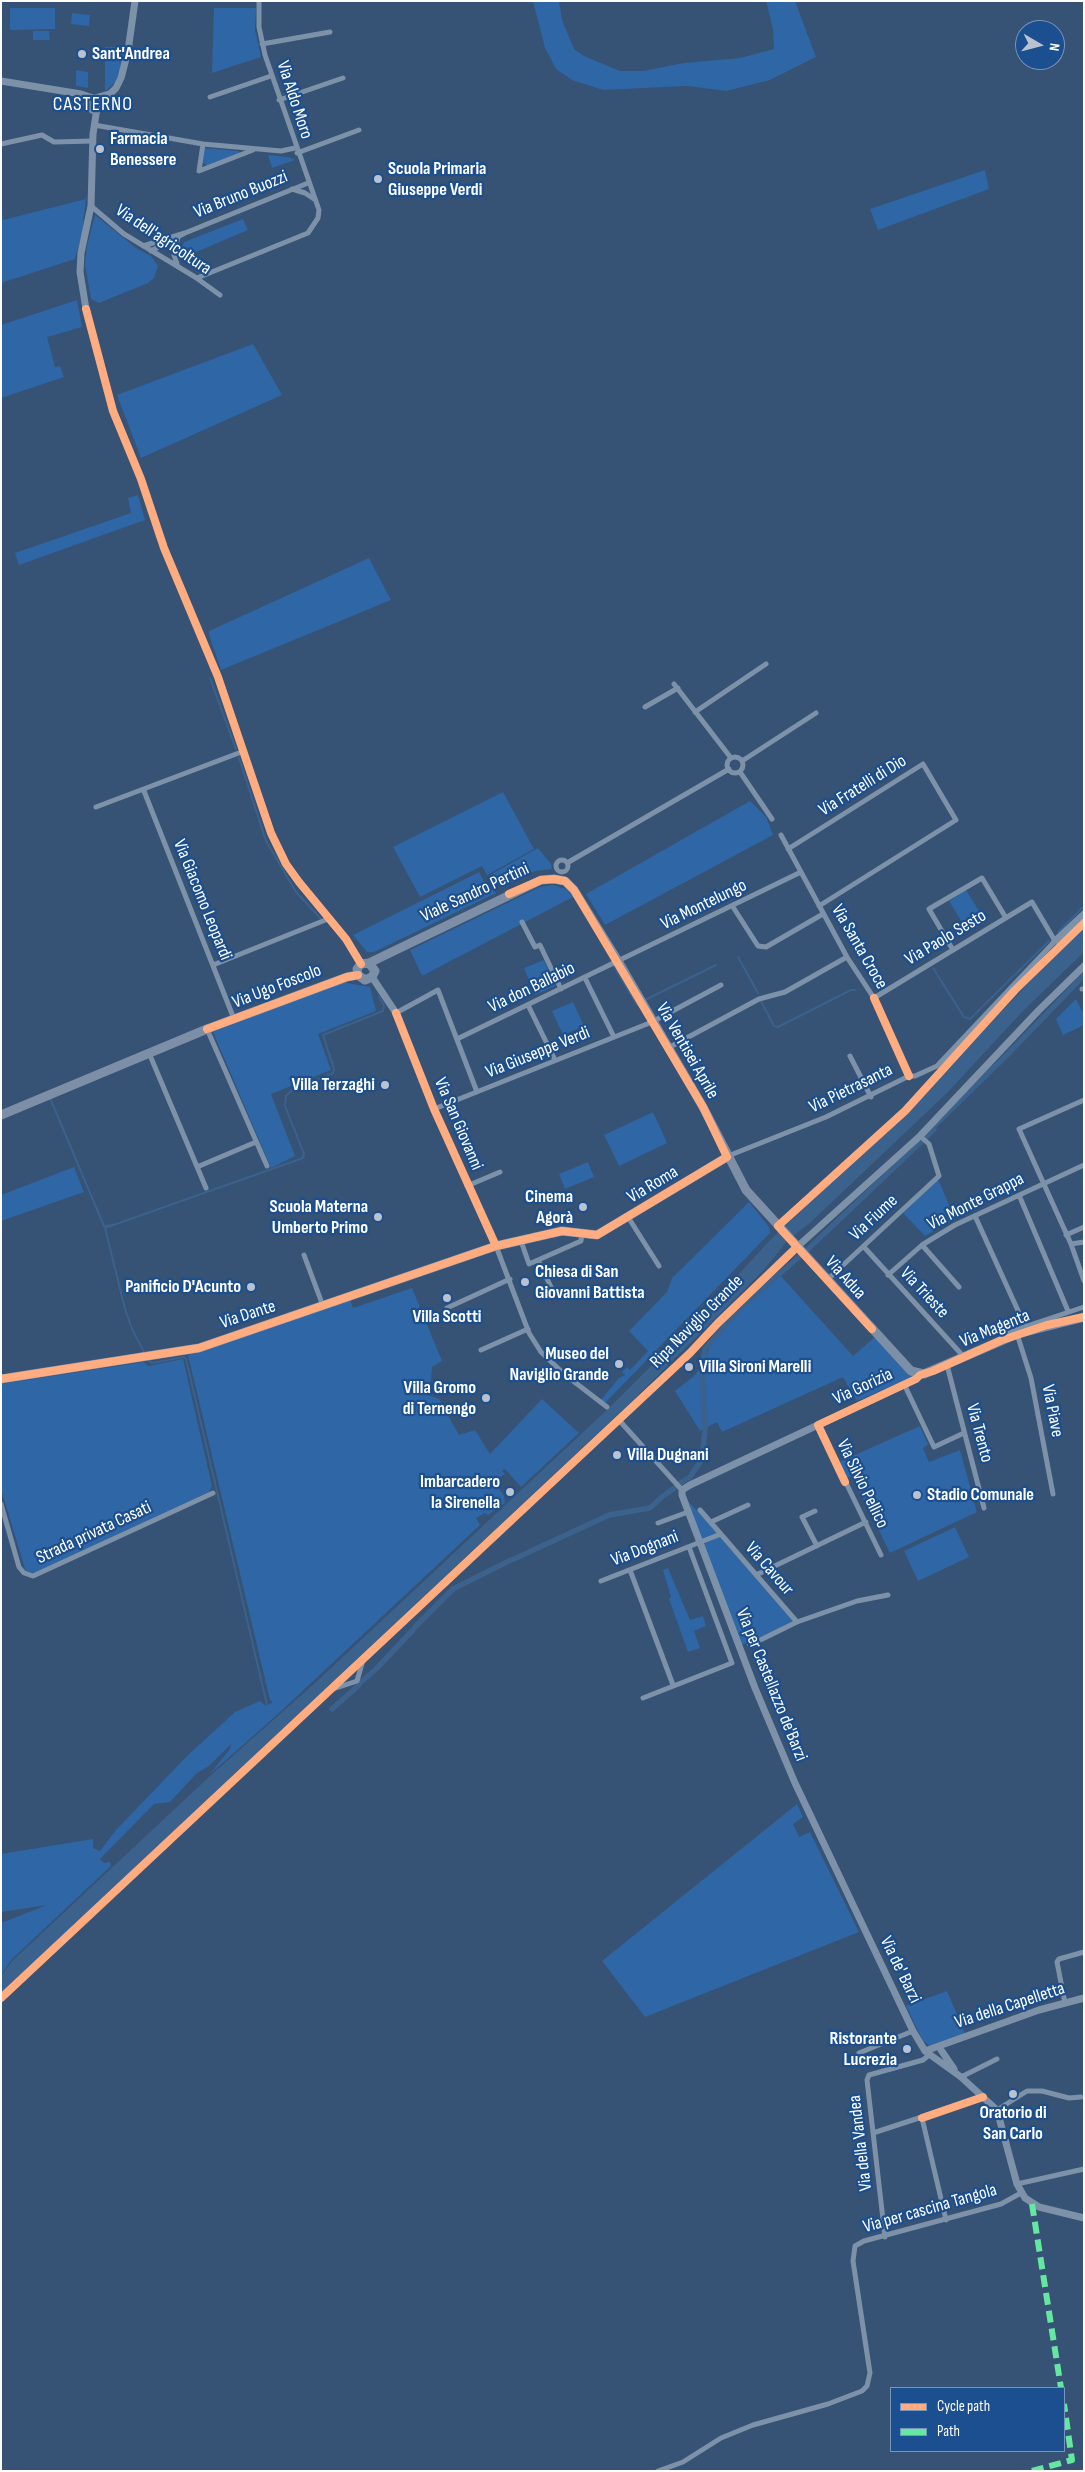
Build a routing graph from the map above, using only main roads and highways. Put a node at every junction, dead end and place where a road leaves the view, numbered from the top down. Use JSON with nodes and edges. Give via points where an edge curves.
{"nodes":[{"id":1,"x":561,"y":876,"type":"joint"},
{"id":2,"x":365,"y":963,"type":"junction"},
{"id":3,"x":358,"y":975,"type":"junction"},
{"id":4,"x":1,"y":1115,"type":"edge"},
{"id":5,"x":727,"y":1157,"type":"junction"},
{"id":6,"x":714,"y":1166,"type":"junction"},
{"id":7,"x":737,"y":1173,"type":"junction"},
{"id":8,"x":593,"y":1235,"type":"joint"},
{"id":9,"x":1084,"y":1317,"type":"edge"},
{"id":10,"x":920,"y":1374,"type":"joint"},
{"id":11,"x":1,"y":1380,"type":"edge"}],
"edges":[{"from":1,"to":2,"type":"main road","name":"Viale Sandro Pertini","via":[[541,880]]},
{"from":1,"to":5,"type":"main road","name":"Via Ventisei Aprile","via":[[574,890],[618,961],[703,1107]]},
{"from":2,"to":3,"type":"main road","via":[[357,968]]},
{"from":2,"to":3,"type":"main road","via":[[374,971],[372,977],[365,980]]},
{"from":3,"to":4,"type":"main road","name":"Via Ugo Foscolo","via":[[207,1029]]},
{"from":5,"to":6,"type":"main road","name":"Via Roma"},
{"from":5,"to":7,"type":"main road"},
{"from":6,"to":7,"type":"main road","via":[[726,1166]]},
{"from":6,"to":8,"type":"main road","name":"Via Roma"},
{"from":7,"to":10,"type":"main road","name":"Via Adua","via":[[746,1190],[827,1281],[911,1371]]},
{"from":8,"to":11,"type":"main road","name":"Via Dante","via":[[562,1231],[496,1246],[199,1348]]},
{"from":9,"to":10,"type":"main road","name":"Via Magenta","via":[[1017,1334]]}]}
